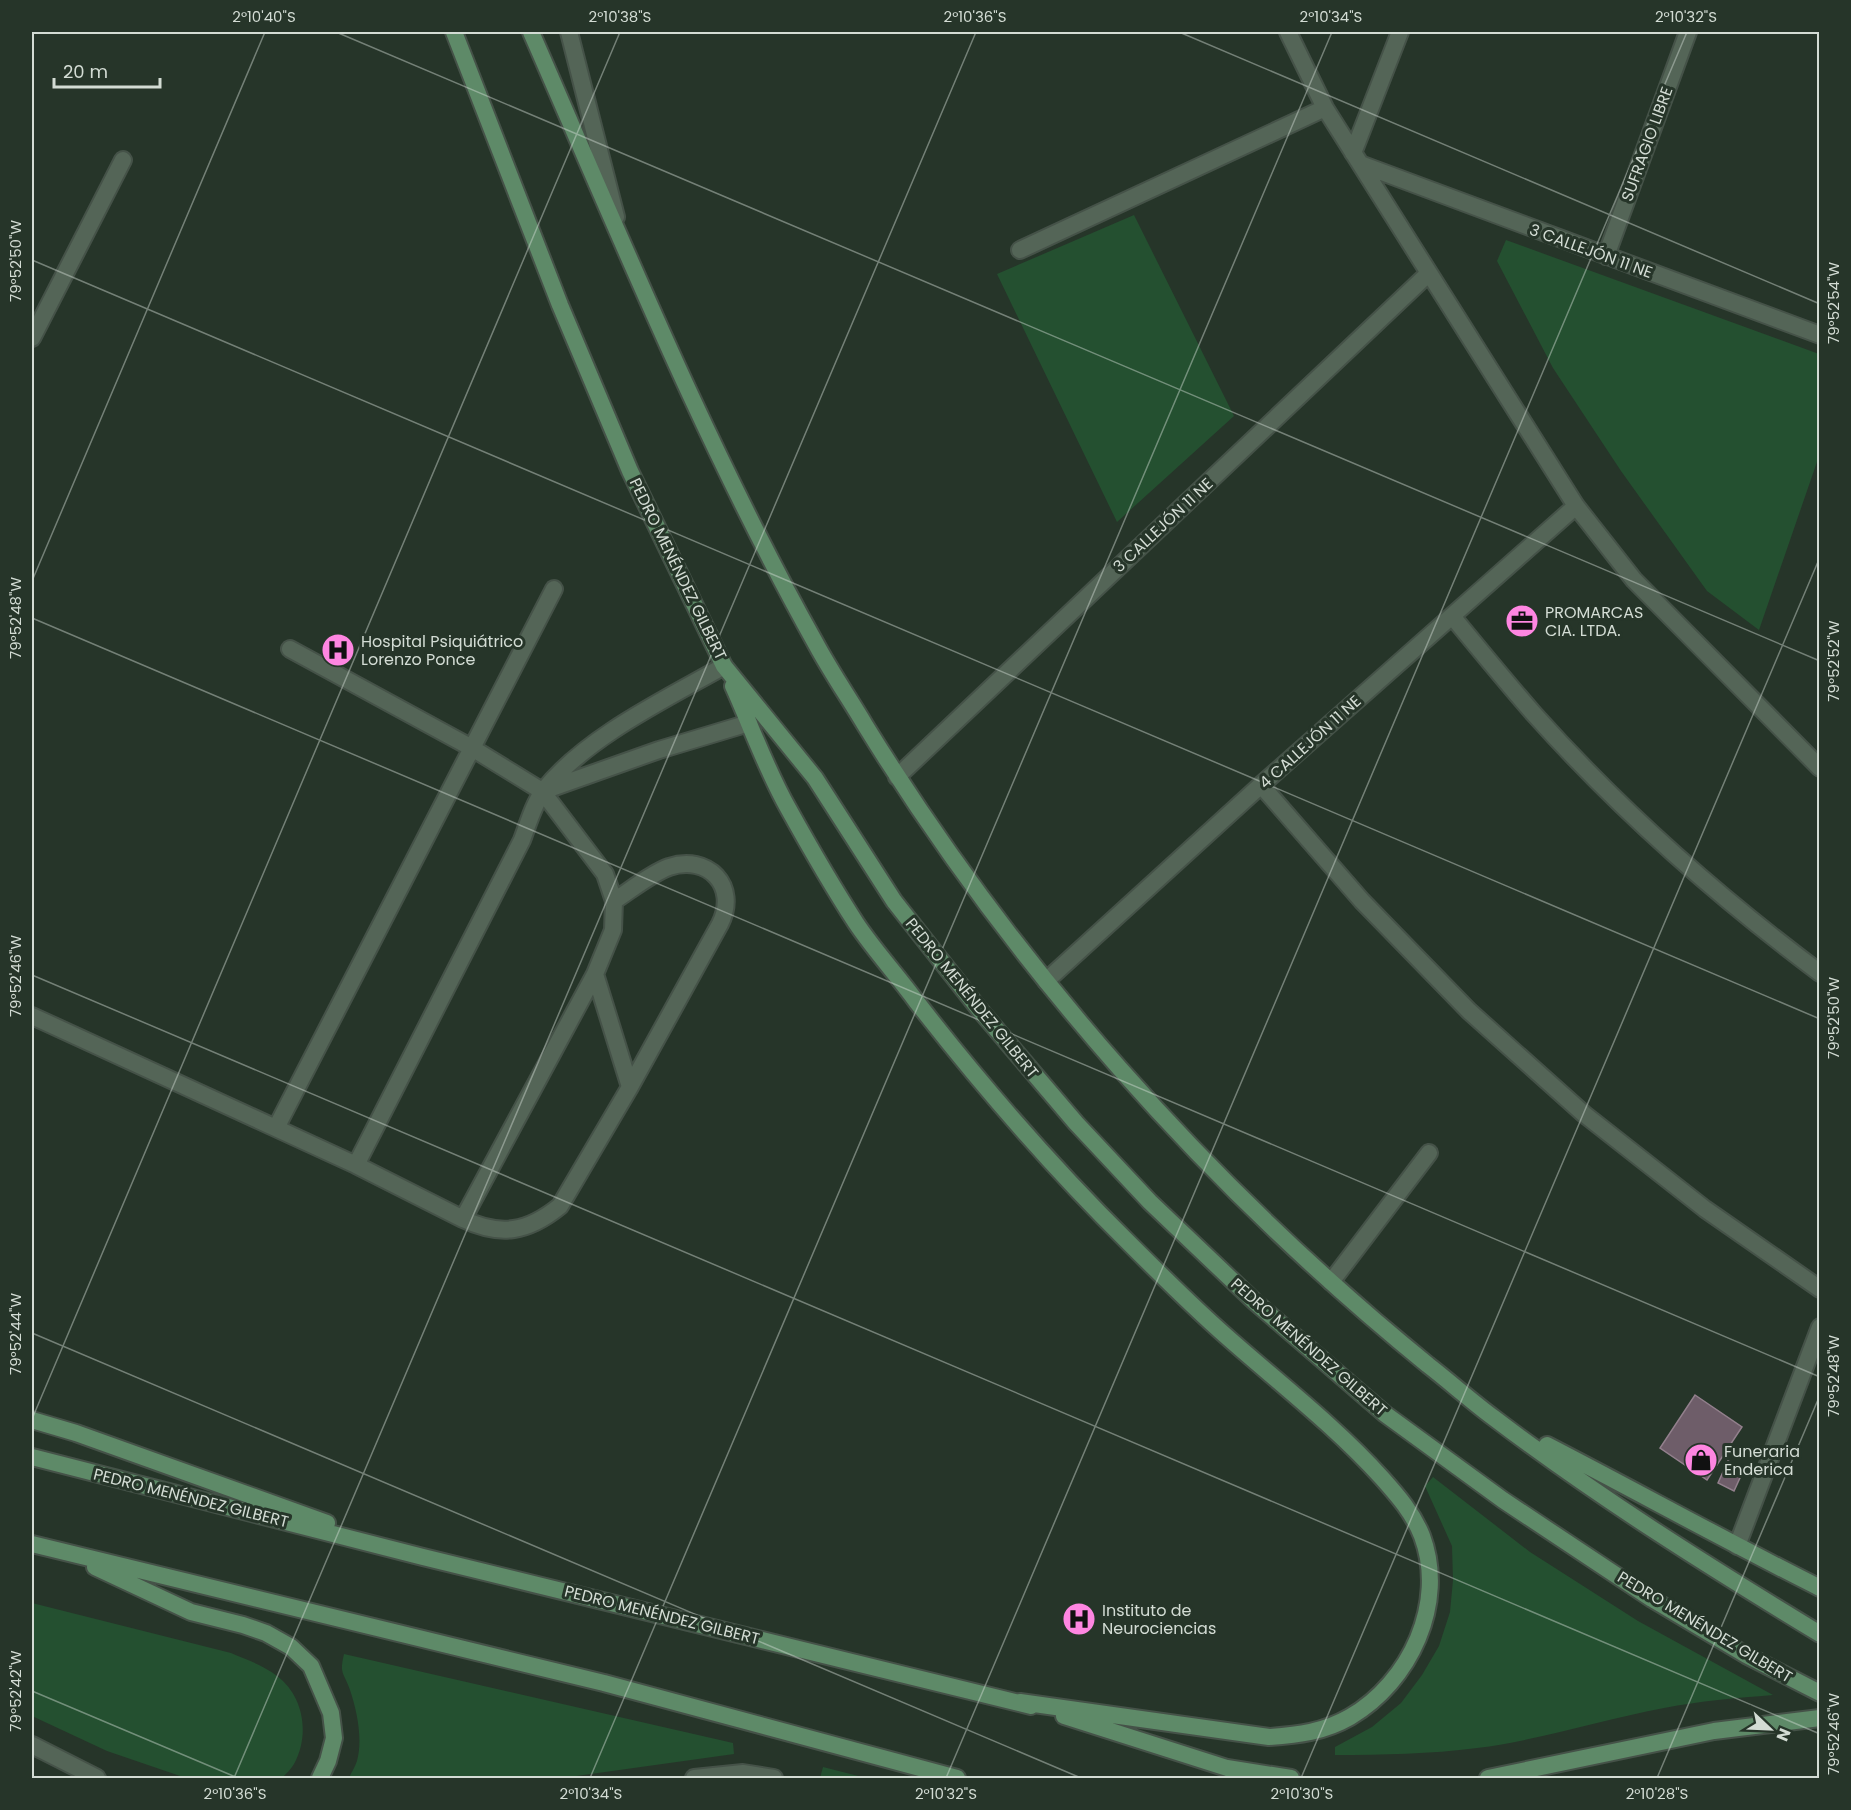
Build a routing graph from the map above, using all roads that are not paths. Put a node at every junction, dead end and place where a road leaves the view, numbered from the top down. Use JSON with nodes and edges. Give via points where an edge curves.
{"nodes":[{"id":1,"x":454,"y":32,"type":"edge"},
{"id":2,"x":531,"y":32,"type":"edge"},
{"id":3,"x":569,"y":32,"type":"edge"},
{"id":4,"x":1288,"y":32,"type":"edge"},
{"id":5,"x":1400,"y":32,"type":"edge"},
{"id":6,"x":1688,"y":32,"type":"edge"},
{"id":7,"x":1325,"y":108,"type":"junction"},
{"id":8,"x":1358,"y":159,"type":"junction"},
{"id":9,"x":123,"y":160,"type":"dead end"},
{"id":10,"x":623,"y":241,"type":"junction"},
{"id":11,"x":1020,"y":250,"type":"dead end"},
{"id":12,"x":1606,"y":256,"type":"junction"},
{"id":13,"x":1430,"y":273,"type":"junction"},
{"id":14,"x":1820,"y":335,"type":"edge"},
{"id":15,"x":32,"y":338,"type":"edge"},
{"id":16,"x":1576,"y":506,"type":"junction"},
{"id":17,"x":554,"y":589,"type":"dead end"},
{"id":18,"x":1452,"y":616,"type":"junction"},
{"id":19,"x":290,"y":649,"type":"dead end"},
{"id":20,"x":724,"y":666,"type":"junction"},
{"id":21,"x":749,"y":723,"type":"junction"},
{"id":22,"x":472,"y":748,"type":"junction"},
{"id":23,"x":1820,"y":768,"type":"edge"},
{"id":24,"x":897,"y":777,"type":"junction"},
{"id":25,"x":1261,"y":785,"type":"junction"},
{"id":26,"x":543,"y":791,"type":"junction"},
{"id":27,"x":614,"y":901,"type":"junction"},
{"id":28,"x":1820,"y":973,"type":"edge"},
{"id":29,"x":595,"y":974,"type":"junction"},
{"id":30,"x":1046,"y":981,"type":"junction"},
{"id":31,"x":32,"y":1016,"type":"edge"},
{"id":32,"x":630,"y":1087,"type":"junction"},
{"id":33,"x":276,"y":1128,"type":"junction"},
{"id":34,"x":1429,"y":1153,"type":"dead end"},
{"id":35,"x":356,"y":1165,"type":"junction"},
{"id":36,"x":463,"y":1219,"type":"junction"},
{"id":37,"x":1331,"y":1282,"type":"junction"},
{"id":38,"x":1820,"y":1289,"type":"edge"},
{"id":39,"x":1820,"y":1327,"type":"edge"},
{"id":40,"x":1493,"y":1418,"type":"junction"},
{"id":41,"x":32,"y":1420,"type":"edge"},
{"id":42,"x":32,"y":1456,"type":"edge"},
{"id":43,"x":32,"y":1544,"type":"edge"},
{"id":44,"x":1737,"y":1546,"type":"junction"},
{"id":45,"x":61,"y":1552,"type":"junction"},
{"id":46,"x":423,"y":1557,"type":"junction"},
{"id":47,"x":1820,"y":1588,"type":"edge"},
{"id":48,"x":1820,"y":1634,"type":"edge"},
{"id":49,"x":1820,"y":1693,"type":"edge"},
{"id":50,"x":1020,"y":1702,"type":"junction"},
{"id":51,"x":1820,"y":1718,"type":"edge"},
{"id":52,"x":32,"y":1745,"type":"edge"},
{"id":53,"x":97,"y":1779,"type":"edge"},
{"id":54,"x":320,"y":1779,"type":"edge"},
{"id":55,"x":694,"y":1779,"type":"edge"},
{"id":56,"x":774,"y":1779,"type":"edge"},
{"id":57,"x":957,"y":1779,"type":"edge"},
{"id":58,"x":1291,"y":1779,"type":"edge"},
{"id":59,"x":1488,"y":1779,"type":"edge"}],
"edges":[{"from":1,"to":20,"type":"main road","name":"PEDRO MENÉNDEZ GILBERT","via":[[630,471]]},
{"from":2,"to":10,"type":"main road"},
{"from":3,"to":10,"type":"street"},
{"from":4,"to":7,"type":"street"},
{"from":5,"to":8,"type":"street"},
{"from":6,"to":12,"type":"street","name":"SUFRAGIO LIBRE"},
{"from":7,"to":8,"type":"street"},
{"from":7,"to":11,"type":"street"},
{"from":8,"to":12,"type":"street","name":"3 CALLEJÓN 11 NE"},
{"from":8,"to":13,"type":"street"},
{"from":9,"to":15,"type":"street"},
{"from":10,"to":24,"type":"main road","via":[[746,514],[818,648]]},
{"from":12,"to":14,"type":"street","name":"3 CALLEJÓN 11 NE"},
{"from":13,"to":16,"type":"street"},
{"from":13,"to":24,"type":"street","name":"3 CALLEJÓN 11 NE"},
{"from":16,"to":18,"type":"street","name":"4 CALLEJÓN 11 NE"},
{"from":16,"to":23,"type":"street","via":[[1634,580]]},
{"from":17,"to":22,"type":"street"},
{"from":18,"to":25,"type":"street","name":"4 CALLEJÓN 11 NE"},
{"from":18,"to":28,"type":"street","via":[[1534,714],[1623,806],[1718,892]]},
{"from":19,"to":22,"type":"street"},
{"from":20,"to":21,"type":"main road"},
{"from":20,"to":26,"type":"street","via":[[608,732]]},
{"from":20,"to":49,"type":"main road","name":"PEDRO MENÉNDEZ GILBERT","via":[[815,778],[894,900],[979,1009],[1076,1124],[1150,1202],[1255,1302],[1385,1414],[1503,1500],[1652,1599]]},
{"from":21,"to":26,"type":"street"},
{"from":21,"to":50,"type":"main road","via":[[786,805],[857,924],[943,1036],[1043,1155],[1130,1244],[1225,1335],[1364,1458],[1409,1509],[1422,1538],[1429,1570],[1427,1609],[1417,1640],[1401,1670],[1378,1698],[1348,1718],[1308,1734],[1269,1737]]},
{"from":22,"to":26,"type":"street"},
{"from":22,"to":33,"type":"street"},
{"from":24,"to":30,"type":"main road","via":[[969,881]]},
{"from":25,"to":30,"type":"street","name":"4 CALLEJÓN 11 NE"},
{"from":25,"to":38,"type":"street","via":[[1362,901],[1469,1011],[1602,1128],[1705,1209]]},
{"from":26,"to":27,"type":"street","via":[[605,874]]},
{"from":26,"to":35,"type":"street","via":[[522,840]]},
{"from":27,"to":29,"type":"street","via":[[614,930]]},
{"from":27,"to":32,"type":"street","via":[[659,872],[684,865],[710,871],[721,880],[727,906]]},
{"from":29,"to":32,"type":"street"},
{"from":29,"to":36,"type":"street"},
{"from":30,"to":37,"type":"main road","via":[[1148,1100],[1256,1213]]},
{"from":31,"to":33,"type":"street"},
{"from":32,"to":36,"type":"street","via":[[553,1213],[527,1227],[511,1230],[495,1230]]},
{"from":33,"to":35,"type":"street"},
{"from":34,"to":37,"type":"street"},
{"from":35,"to":36,"type":"street"},
{"from":37,"to":40,"type":"main road"},
{"from":39,"to":44,"type":"street"},
{"from":40,"to":44,"type":"main road"},
{"from":40,"to":48,"type":"main road","via":[[1653,1531]]},
{"from":41,"to":46,"type":"main road"},
{"from":42,"to":46,"type":"main road","name":"PEDRO MENÉNDEZ GILBERT"},
{"from":43,"to":45,"type":"main road"},
{"from":44,"to":47,"type":"main road"},
{"from":45,"to":54,"type":"main road","via":[[191,1612],[266,1633],[291,1647],[311,1666],[331,1713],[334,1738]]},
{"from":45,"to":57,"type":"main road","via":[[604,1683]]},
{"from":46,"to":50,"type":"main road","name":"PEDRO MENÉNDEZ GILBERT"},
{"from":50,"to":58,"type":"main road","name":"PEDRO MENÉNDEZ GILBERT","via":[[1227,1768]]},
{"from":51,"to":59,"type":"main road","via":[[1714,1731]]},
{"from":52,"to":53,"type":"street"},
{"from":55,"to":56,"type":"street","via":[[743,1773]]}]}
